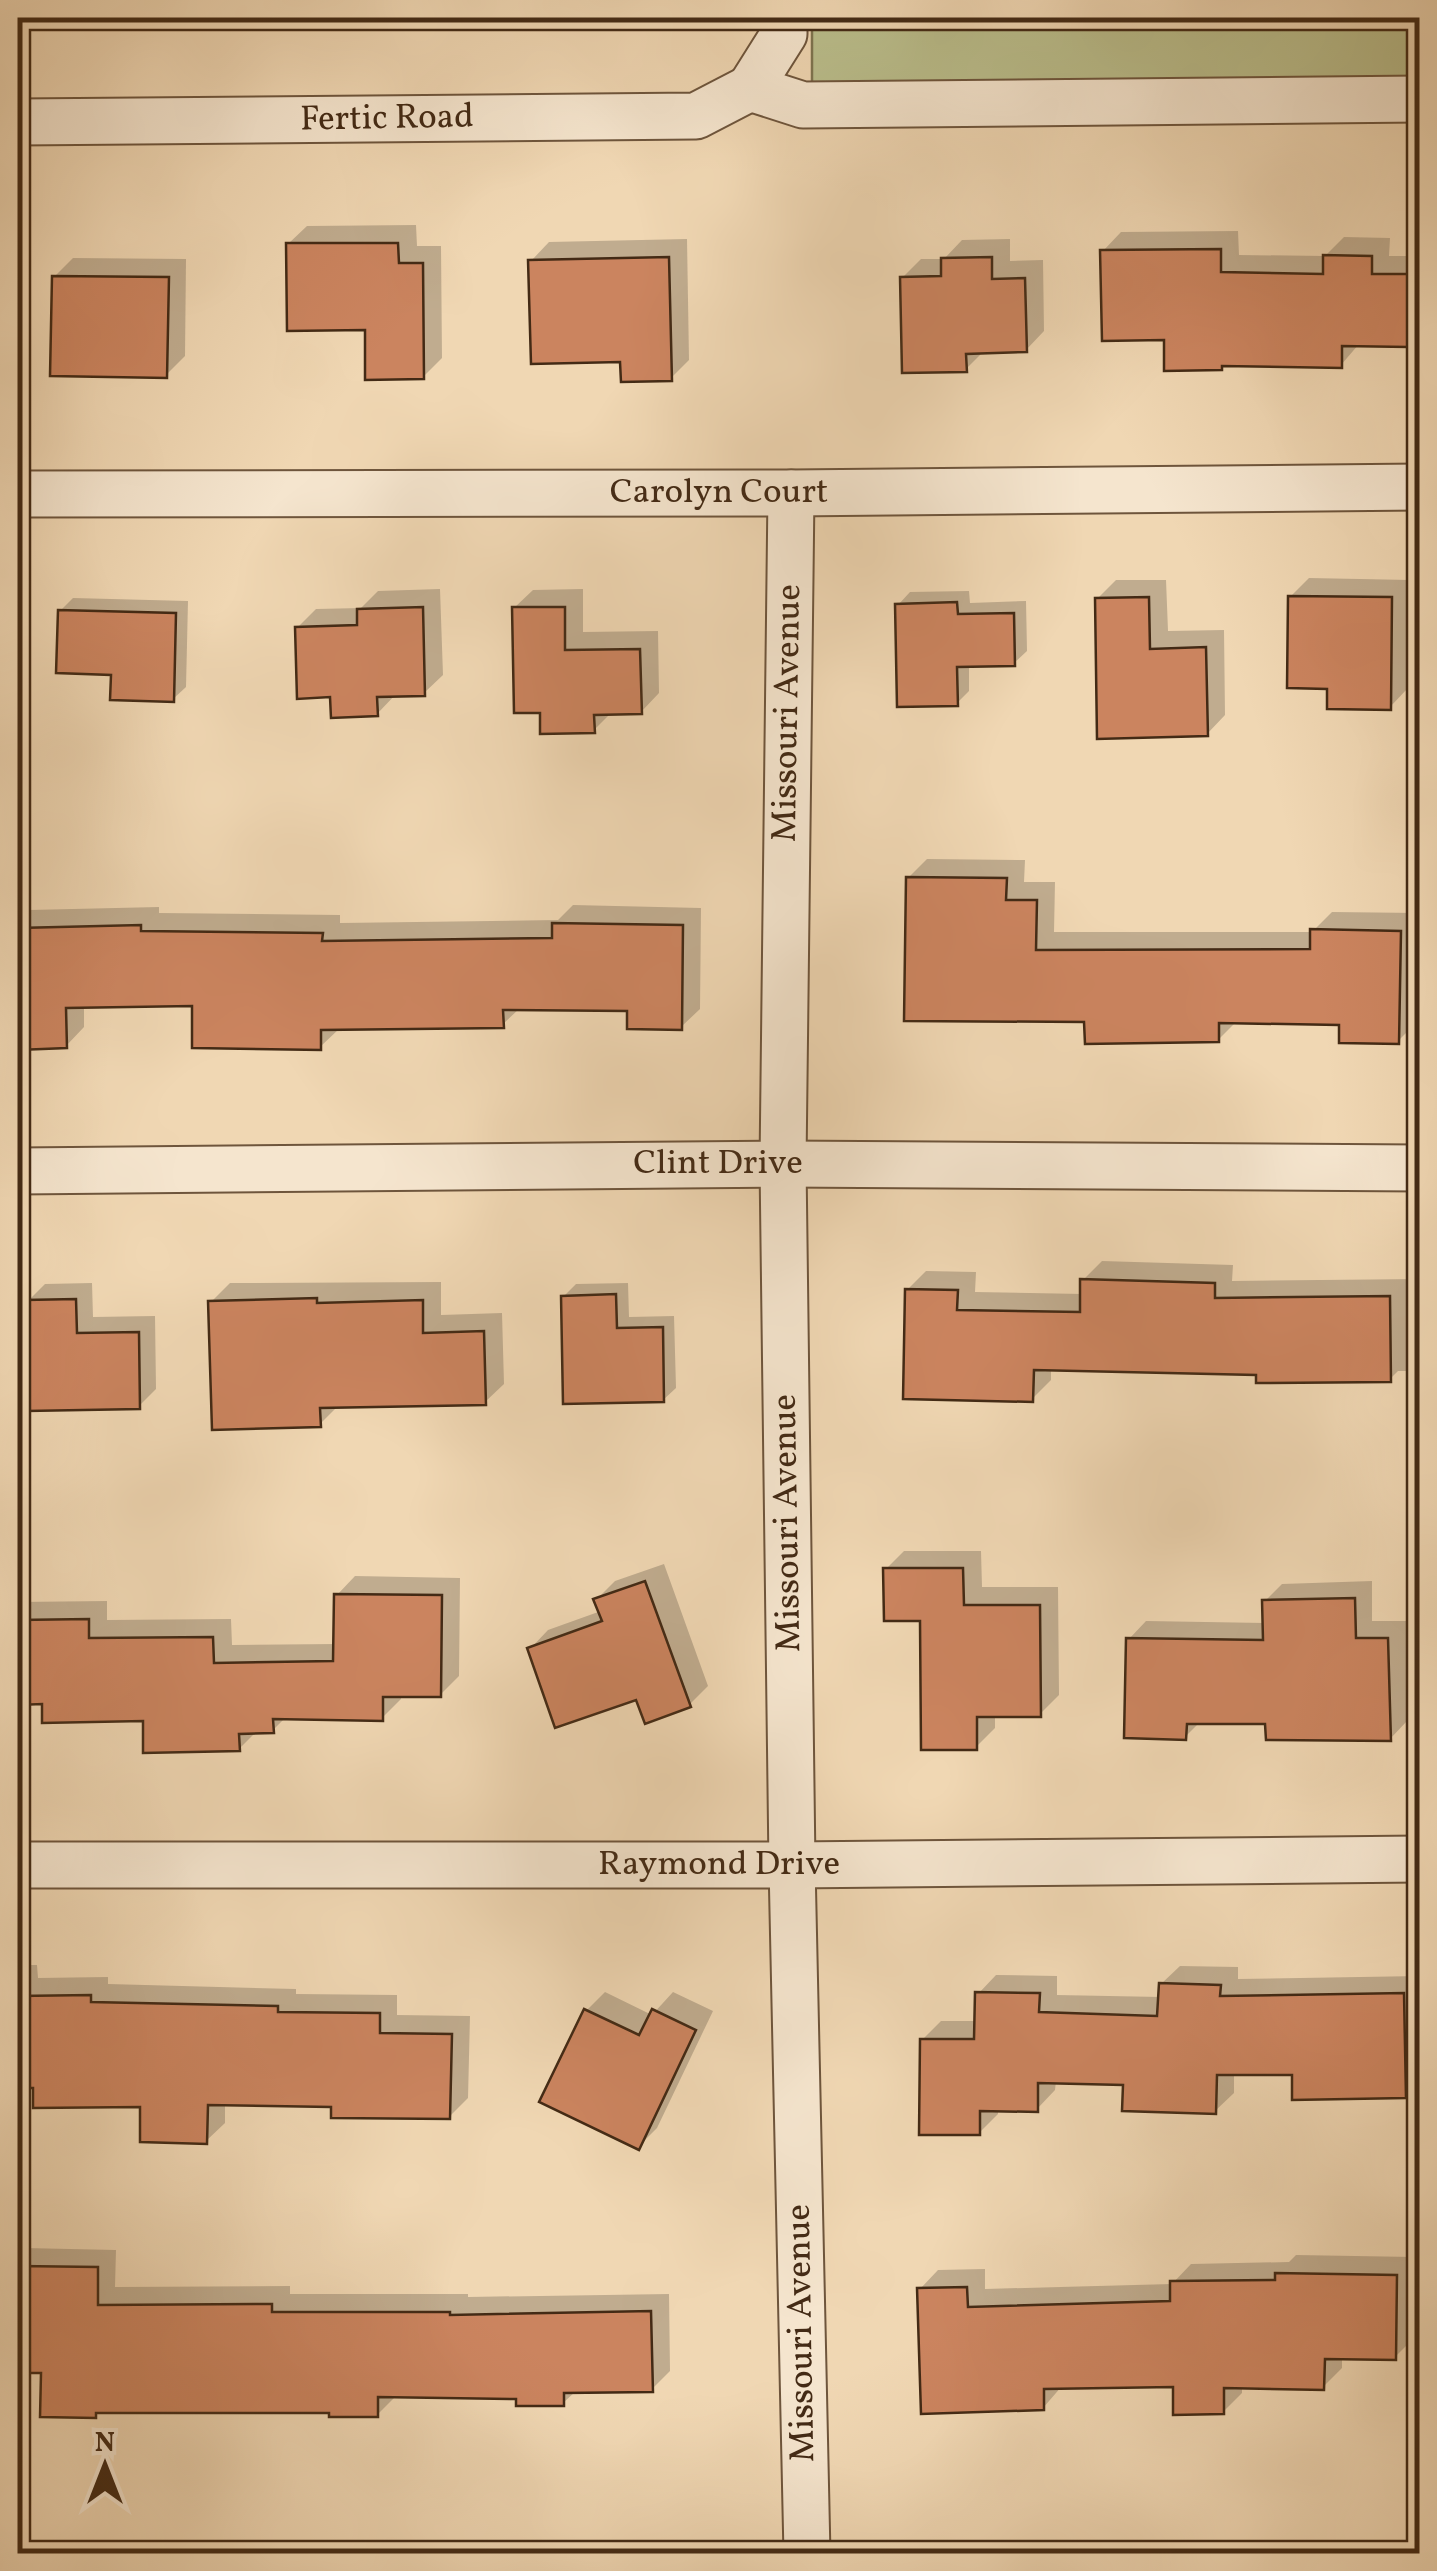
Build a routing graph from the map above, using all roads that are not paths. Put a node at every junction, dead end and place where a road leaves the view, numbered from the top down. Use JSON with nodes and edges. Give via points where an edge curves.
{"nodes":[{"id":1,"x":784,"y":18,"type":"edge"},
{"id":2,"x":750,"y":88,"type":"junction"},
{"id":3,"x":1420,"y":99,"type":"edge"},
{"id":4,"x":18,"y":122,"type":"edge"},
{"id":5,"x":1420,"y":487,"type":"edge"},
{"id":6,"x":791,"y":493,"type":"junction"},
{"id":7,"x":18,"y":494,"type":"edge"},
{"id":8,"x":783,"y":1164,"type":"junction"},
{"id":9,"x":1420,"y":1168,"type":"edge"},
{"id":10,"x":18,"y":1171,"type":"edge"},
{"id":11,"x":1420,"y":1859,"type":"edge"},
{"id":12,"x":18,"y":1865,"type":"edge"},
{"id":13,"x":792,"y":1865,"type":"junction"},
{"id":14,"x":807,"y":2554,"type":"edge"}],
"edges":[{"from":1,"to":2,"type":"street","via":[[784,34]]},
{"from":2,"to":3,"type":"street","via":[[803,105]]},
{"from":2,"to":4,"type":"street","name":"Fertic Road","via":[[696,116]]},
{"from":5,"to":6,"type":"street","name":"Carolyn Court"},
{"from":6,"to":7,"type":"street","name":"Carolyn Court"},
{"from":6,"to":8,"type":"street","name":"Missouri Avenue"},
{"from":8,"to":9,"type":"street","name":"Clint Drive"},
{"from":8,"to":10,"type":"street","name":"Clint Drive"},
{"from":8,"to":13,"type":"street","name":"Missouri Avenue"},
{"from":11,"to":13,"type":"street","name":"Raymond Drive"},
{"from":12,"to":13,"type":"street","name":"Raymond Drive"},
{"from":13,"to":14,"type":"street","name":"Missouri Avenue"}]}
